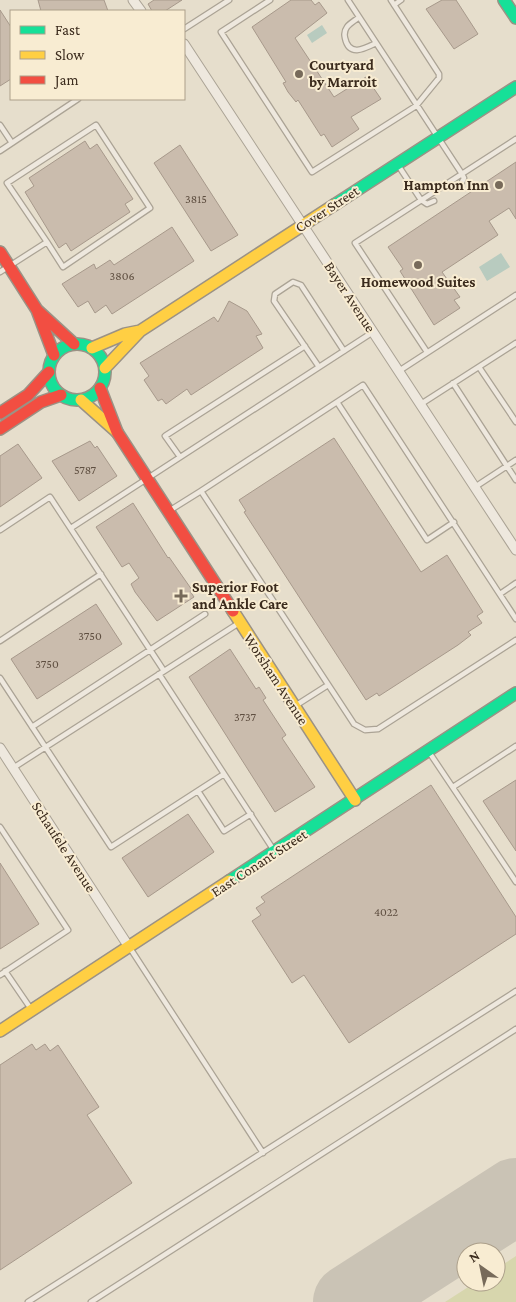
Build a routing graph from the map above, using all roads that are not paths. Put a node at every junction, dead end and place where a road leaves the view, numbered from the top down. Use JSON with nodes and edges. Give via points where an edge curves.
{"nodes":[{"id":1,"x":229,"y":0,"type":"edge"},
{"id":2,"x":270,"y":0,"type":"edge"},
{"id":3,"x":348,"y":0,"type":"edge"},
{"id":4,"x":391,"y":0,"type":"edge"},
{"id":5,"x":401,"y":0,"type":"edge"},
{"id":6,"x":504,"y":0,"type":"edge"},
{"id":7,"x":394,"y":5,"type":"junction"},
{"id":8,"x":359,"y":18,"type":"junction"},
{"id":9,"x":516,"y":18,"type":"edge"},
{"id":10,"x":185,"y":28,"type":"edge"},
{"id":11,"x":376,"y":43,"type":"junction"},
{"id":12,"x":185,"y":46,"type":"edge"},
{"id":13,"x":516,"y":87,"type":"edge"},
{"id":14,"x":76,"y":100,"type":"edge"},
{"id":15,"x":416,"y":106,"type":"junction"},
{"id":16,"x":0,"y":125,"type":"edge"},
{"id":17,"x":438,"y":137,"type":"junction"},
{"id":18,"x":516,"y":139,"type":"edge"},
{"id":19,"x":12,"y":143,"type":"junction"},
{"id":20,"x":0,"y":151,"type":"edge"},
{"id":21,"x":398,"y":164,"type":"junction"},
{"id":22,"x":462,"y":174,"type":"junction"},
{"id":23,"x":461,"y":184,"type":"dead end"},
{"id":24,"x":421,"y":200,"type":"junction"},
{"id":25,"x":434,"y":201,"type":"dead end"},
{"id":26,"x":303,"y":224,"type":"junction"},
{"id":27,"x":47,"y":242,"type":"junction"},
{"id":28,"x":0,"y":252,"type":"edge"},
{"id":29,"x":5,"y":269,"type":"edge"},
{"id":30,"x":516,"y":295,"type":"edge"},
{"id":31,"x":37,"y":310,"type":"junction"},
{"id":32,"x":140,"y":331,"type":"junction"},
{"id":33,"x":372,"y":332,"type":"junction"},
{"id":34,"x":516,"y":343,"type":"edge"},
{"id":35,"x":74,"y":344,"type":"junction"},
{"id":36,"x":304,"y":346,"type":"junction"},
{"id":37,"x":92,"y":348,"type":"junction"},
{"id":38,"x":344,"y":350,"type":"junction"},
{"id":39,"x":427,"y":352,"type":"junction"},
{"id":40,"x":54,"y":355,"type":"junction"},
{"id":41,"x":319,"y":367,"type":"junction"},
{"id":42,"x":479,"y":367,"type":"junction"},
{"id":43,"x":105,"y":368,"type":"junction"},
{"id":44,"x":49,"y":372,"type":"junction"},
{"id":45,"x":398,"y":372,"type":"junction"},
{"id":46,"x":453,"y":383,"type":"junction"},
{"id":47,"x":100,"y":388,"type":"junction"},
{"id":48,"x":61,"y":395,"type":"junction"},
{"id":49,"x":81,"y":400,"type":"junction"},
{"id":50,"x":337,"y":402,"type":"junction"},
{"id":51,"x":420,"y":405,"type":"junction"},
{"id":52,"x":0,"y":413,"type":"edge"},
{"id":53,"x":516,"y":422,"type":"edge"},
{"id":54,"x":0,"y":429,"type":"edge"},
{"id":55,"x":117,"y":432,"type":"junction"},
{"id":56,"x":180,"y":457,"type":"junction"},
{"id":57,"x":516,"y":460,"type":"edge"},
{"id":58,"x":507,"y":466,"type":"junction"},
{"id":59,"x":147,"y":479,"type":"junction"},
{"id":60,"x":516,"y":480,"type":"edge"},
{"id":61,"x":475,"y":488,"type":"junction"},
{"id":62,"x":201,"y":490,"type":"junction"},
{"id":63,"x":168,"y":512,"type":"junction"},
{"id":64,"x":454,"y":522,"type":"junction"},
{"id":65,"x":71,"y":528,"type":"junction"},
{"id":66,"x":0,"y":530,"type":"edge"},
{"id":67,"x":516,"y":550,"type":"edge"},
{"id":68,"x":101,"y":574,"type":"junction"},
{"id":69,"x":516,"y":583,"type":"edge"},
{"id":70,"x":500,"y":594,"type":"junction"},
{"id":71,"x":205,"y":614,"type":"dead end"},
{"id":72,"x":516,"y":619,"type":"edge"},
{"id":73,"x":240,"y":622,"type":"junction"},
{"id":74,"x":516,"y":640,"type":"edge"},
{"id":75,"x":0,"y":641,"type":"edge"},
{"id":76,"x":150,"y":650,"type":"junction"},
{"id":77,"x":164,"y":671,"type":"junction"},
{"id":78,"x":159,"y":674,"type":"junction"},
{"id":79,"x":0,"y":678,"type":"edge"},
{"id":80,"x":328,"y":685,"type":"junction"},
{"id":81,"x":516,"y":693,"type":"edge"},
{"id":82,"x":294,"y":707,"type":"junction"},
{"id":83,"x":32,"y":727,"type":"junction"},
{"id":84,"x":516,"y":746,"type":"edge"},
{"id":85,"x":46,"y":747,"type":"junction"},
{"id":86,"x":0,"y":748,"type":"edge"},
{"id":87,"x":429,"y":752,"type":"junction"},
{"id":88,"x":13,"y":768,"type":"junction"},
{"id":89,"x":224,"y":774,"type":"junction"},
{"id":90,"x":453,"y":787,"type":"junction"},
{"id":91,"x":198,"y":791,"type":"junction"},
{"id":92,"x":355,"y":800,"type":"junction"},
{"id":93,"x":251,"y":814,"type":"junction"},
{"id":94,"x":0,"y":827,"type":"edge"},
{"id":95,"x":276,"y":853,"type":"junction"},
{"id":96,"x":516,"y":882,"type":"edge"},
{"id":97,"x":129,"y":947,"type":"junction"},
{"id":98,"x":6,"y":971,"type":"junction"},
{"id":99,"x":0,"y":975,"type":"edge"},
{"id":100,"x":516,"y":991,"type":"edge"},
{"id":101,"x":32,"y":1010,"type":"junction"},
{"id":102,"x":516,"y":1029,"type":"edge"},
{"id":103,"x":0,"y":1031,"type":"edge"},
{"id":104,"x":263,"y":1153,"type":"junction"},
{"id":105,"x":28,"y":1302,"type":"edge"},
{"id":106,"x":91,"y":1302,"type":"edge"}],
"edges":[{"from":1,"to":10,"type":"lane"},
{"from":2,"to":15,"type":"lane","via":[[221,32],[312,172]]},
{"from":3,"to":8,"type":"lane"},
{"from":4,"to":7,"type":"lane"},
{"from":5,"to":7,"type":"lane"},
{"from":6,"to":9,"type":"street"},
{"from":7,"to":15,"type":"lane","via":[[439,74]]},
{"from":8,"to":11,"type":"lane"},
{"from":8,"to":11,"type":"lane","via":[[347,27],[344,34],[350,49],[363,50]]},
{"from":11,"to":15,"type":"lane"},
{"from":12,"to":26,"type":"street","name":"Bayer Avenue"},
{"from":13,"to":17,"type":"street","name":"Cover Street"},
{"from":14,"to":19,"type":"lane"},
{"from":15,"to":17,"type":"lane"},
{"from":16,"to":19,"type":"lane"},
{"from":17,"to":21,"type":"street","name":"Cover Street"},
{"from":17,"to":22,"type":"lane"},
{"from":18,"to":22,"type":"lane"},
{"from":19,"to":20,"type":"lane"},
{"from":21,"to":24,"type":"lane"},
{"from":21,"to":26,"type":"street","name":"Cover Street"},
{"from":22,"to":23,"type":"lane"},
{"from":22,"to":24,"type":"lane"},
{"from":24,"to":25,"type":"lane","via":[[427,204]]},
{"from":24,"to":39,"type":"lane","via":[[355,243]]},
{"from":26,"to":32,"type":"street","name":"Cover Street"},
{"from":26,"to":33,"type":"street","name":"Bayer Avenue"},
{"from":27,"to":27,"type":"lane","via":[[63,268],[150,208],[96,124],[7,183]]},
{"from":27,"to":29,"type":"lane"},
{"from":28,"to":29,"type":"street"},
{"from":29,"to":31,"type":"street"},
{"from":30,"to":39,"type":"lane"},
{"from":31,"to":35,"type":"street"},
{"from":31,"to":40,"type":"street"},
{"from":32,"to":37,"type":"street","name":"Cover Street"},
{"from":32,"to":43,"type":"street","name":"Cover Street"},
{"from":33,"to":38,"type":"lane"},
{"from":33,"to":45,"type":"street","name":"Bayer Avenue"},
{"from":34,"to":42,"type":"lane"},
{"from":35,"to":37,"type":"street"},
{"from":35,"to":40,"type":"street"},
{"from":36,"to":38,"type":"lane","via":[[274,302],[275,294],[293,282],[301,285]]},
{"from":36,"to":41,"type":"lane"},
{"from":36,"to":56,"type":"lane","via":[[166,436]]},
{"from":37,"to":43,"type":"street"},
{"from":38,"to":41,"type":"lane"},
{"from":39,"to":45,"type":"lane"},
{"from":40,"to":44,"type":"street"},
{"from":41,"to":56,"type":"lane"},
{"from":42,"to":46,"type":"lane"},
{"from":42,"to":53,"type":"lane"},
{"from":43,"to":47,"type":"street"},
{"from":44,"to":48,"type":"street","via":[[50,381]]},
{"from":44,"to":52,"type":"street","via":[[28,395]]},
{"from":45,"to":51,"type":"street","name":"Bayer Avenue"},
{"from":46,"to":51,"type":"lane"},
{"from":46,"to":58,"type":"lane"},
{"from":47,"to":49,"type":"street"},
{"from":47,"to":55,"type":"street","name":"Worsham Avenue"},
{"from":48,"to":49,"type":"street"},
{"from":48,"to":54,"type":"street","via":[[41,402]]},
{"from":49,"to":55,"type":"street","name":"Worsham Avenue"},
{"from":50,"to":62,"type":"lane"},
{"from":50,"to":64,"type":"lane","via":[[363,385]]},
{"from":50,"to":64,"type":"lane","via":[[427,540]]},
{"from":51,"to":61,"type":"street","name":"Bayer Avenue"},
{"from":55,"to":59,"type":"street","name":"Worsham Avenue"},
{"from":56,"to":59,"type":"lane"},
{"from":57,"to":58,"type":"lane"},
{"from":58,"to":60,"type":"lane"},
{"from":58,"to":61,"type":"lane"},
{"from":59,"to":63,"type":"street","name":"Worsham Avenue"},
{"from":59,"to":65,"type":"lane"},
{"from":61,"to":67,"type":"street","name":"Bayer Avenue"},
{"from":62,"to":63,"type":"lane"},
{"from":62,"to":80,"type":"lane"},
{"from":63,"to":73,"type":"street","name":"Worsham Avenue"},
{"from":64,"to":70,"type":"lane"},
{"from":65,"to":66,"type":"lane","via":[[50,497]]},
{"from":65,"to":68,"type":"lane"},
{"from":68,"to":75,"type":"lane"},
{"from":68,"to":76,"type":"lane"},
{"from":69,"to":70,"type":"lane"},
{"from":70,"to":72,"type":"lane"},
{"from":71,"to":76,"type":"lane"},
{"from":73,"to":77,"type":"lane"},
{"from":73,"to":82,"type":"street","name":"Worsham Avenue"},
{"from":74,"to":80,"type":"lane","via":[[378,729],[365,730],[354,724]]},
{"from":76,"to":77,"type":"lane"},
{"from":76,"to":83,"type":"lane"},
{"from":77,"to":78,"type":"lane"},
{"from":78,"to":85,"type":"lane"},
{"from":78,"to":89,"type":"lane"},
{"from":79,"to":83,"type":"lane"},
{"from":80,"to":82,"type":"lane"},
{"from":81,"to":87,"type":"street","name":"East Conant Street"},
{"from":82,"to":92,"type":"street","name":"Worsham Avenue"},
{"from":83,"to":85,"type":"lane"},
{"from":84,"to":90,"type":"lane"},
{"from":85,"to":88,"type":"lane"},
{"from":85,"to":91,"type":"lane","via":[[111,847]]},
{"from":86,"to":88,"type":"street","name":"Schaufele Avenue"},
{"from":87,"to":90,"type":"lane"},
{"from":87,"to":92,"type":"street","name":"East Conant Street"},
{"from":88,"to":97,"type":"street","name":"Schaufele Avenue"},
{"from":89,"to":91,"type":"lane"},
{"from":89,"to":93,"type":"lane"},
{"from":90,"to":96,"type":"lane"},
{"from":91,"to":93,"type":"lane","via":[[224,831]]},
{"from":92,"to":95,"type":"street","name":"East Conant Street"},
{"from":93,"to":95,"type":"lane"},
{"from":94,"to":98,"type":"lane","via":[[68,930]]},
{"from":95,"to":97,"type":"street","name":"East Conant Street"},
{"from":97,"to":101,"type":"street","name":"East Conant Street"},
{"from":97,"to":104,"type":"lane"},
{"from":98,"to":99,"type":"lane"},
{"from":98,"to":101,"type":"lane"},
{"from":100,"to":104,"type":"lane"},
{"from":101,"to":103,"type":"street","name":"East Conant Street"},
{"from":102,"to":106,"type":"lane"},
{"from":104,"to":105,"type":"lane"}]}
